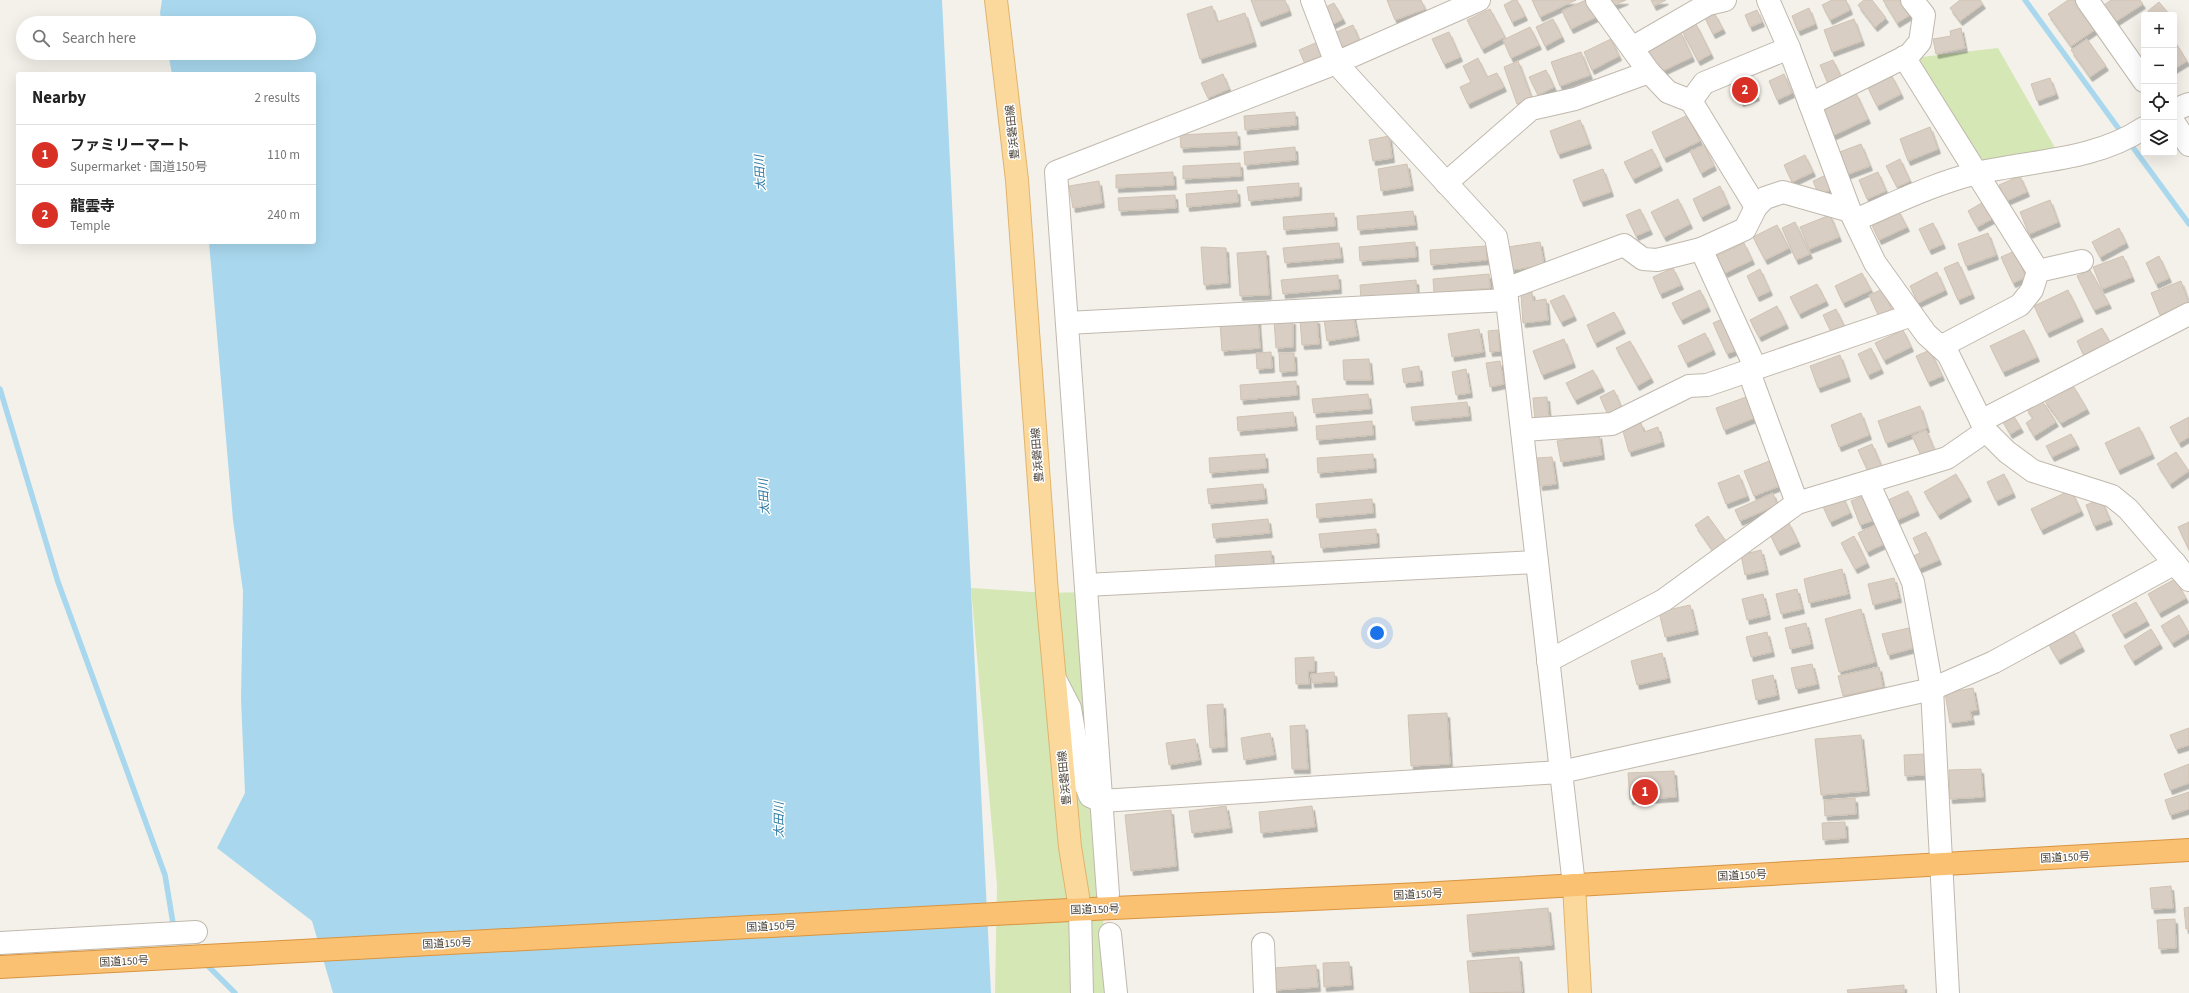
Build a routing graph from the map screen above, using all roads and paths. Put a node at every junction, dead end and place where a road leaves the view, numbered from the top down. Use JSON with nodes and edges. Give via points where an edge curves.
{"nodes":[{"id":1,"x":996,"y":0,"type":"edge"},
{"id":2,"x":1004,"y":0,"type":"edge"},
{"id":3,"x":1312,"y":0,"type":"edge"},
{"id":4,"x":1479,"y":0,"type":"edge"},
{"id":5,"x":1597,"y":0,"type":"edge"},
{"id":6,"x":1725,"y":0,"type":"edge"},
{"id":7,"x":1762,"y":0,"type":"edge"},
{"id":8,"x":1912,"y":0,"type":"edge"},
{"id":9,"x":2087,"y":0,"type":"edge"},
{"id":10,"x":1435,"y":9,"type":"edge"},
{"id":11,"x":1001,"y":31,"type":"junction"},
{"id":12,"x":1632,"y":48,"type":"junction"},
{"id":13,"x":1789,"y":48,"type":"junction"},
{"id":14,"x":1904,"y":57,"type":"junction"},
{"id":15,"x":1336,"y":63,"type":"junction"},
{"id":16,"x":1649,"y":72,"type":"junction"},
{"id":17,"x":2141,"y":77,"type":"edge"},
{"id":18,"x":1691,"y":101,"type":"junction"},
{"id":19,"x":1810,"y":104,"type":"junction"},
{"id":20,"x":2189,"y":104,"type":"edge"},
{"id":21,"x":2177,"y":109,"type":"edge"},
{"id":22,"x":2177,"y":128,"type":"edge"},
{"id":23,"x":2141,"y":130,"type":"edge"},
{"id":24,"x":2189,"y":145,"type":"edge"},
{"id":25,"x":1977,"y":173,"type":"junction"},
{"id":26,"x":1446,"y":183,"type":"junction"},
{"id":27,"x":1756,"y":207,"type":"junction"},
{"id":28,"x":1853,"y":216,"type":"junction"},
{"id":29,"x":1701,"y":248,"type":"junction"},
{"id":30,"x":2082,"y":261,"type":"dead end"},
{"id":31,"x":2038,"y":271,"type":"junction"},
{"id":32,"x":1506,"y":294,"type":"junction"},
{"id":33,"x":2189,"y":314,"type":"edge"},
{"id":34,"x":1912,"y":315,"type":"junction"},
{"id":35,"x":1067,"y":322,"type":"junction"},
{"id":36,"x":1940,"y":347,"type":"junction"},
{"id":37,"x":1752,"y":370,"type":"junction"},
{"id":38,"x":1983,"y":426,"type":"junction"},
{"id":39,"x":1522,"y":430,"type":"junction"},
{"id":40,"x":1868,"y":482,"type":"junction"},
{"id":41,"x":1797,"y":503,"type":"junction"},
{"id":42,"x":1537,"y":562,"type":"junction"},
{"id":43,"x":2184,"y":572,"type":"edge"},
{"id":44,"x":1086,"y":585,"type":"junction"},
{"id":45,"x":1548,"y":661,"type":"junction"},
{"id":46,"x":1055,"y":679,"type":"junction"},
{"id":47,"x":1932,"y":690,"type":"junction"},
{"id":48,"x":1561,"y":772,"type":"junction"},
{"id":49,"x":1101,"y":801,"type":"junction"},
{"id":50,"x":2189,"y":850,"type":"edge"},
{"id":51,"x":1941,"y":864,"type":"junction"},
{"id":52,"x":1574,"y":885,"type":"junction"},
{"id":53,"x":1108,"y":894,"type":"dead end"},
{"id":54,"x":1075,"y":910,"type":"junction"},
{"id":55,"x":196,"y":932,"type":"dead end"},
{"id":56,"x":1110,"y":934,"type":"dead end"},
{"id":57,"x":0,"y":943,"type":"edge"},
{"id":58,"x":1263,"y":944,"type":"dead end"},
{"id":59,"x":0,"y":967,"type":"edge"},
{"id":60,"x":1082,"y":993,"type":"edge"},
{"id":61,"x":1116,"y":993,"type":"edge"},
{"id":62,"x":1265,"y":993,"type":"edge"},
{"id":63,"x":1580,"y":993,"type":"edge"},
{"id":64,"x":1948,"y":993,"type":"edge"}],
"edges":[{"from":1,"to":11,"type":"main road","name":"豊浜磐田線"},
{"from":2,"to":11,"type":"street"},
{"from":3,"to":15,"type":"street"},
{"from":4,"to":10,"type":"street"},
{"from":5,"to":12,"type":"street"},
{"from":6,"to":12,"type":"street","via":[[1708,4]]},
{"from":7,"to":13,"type":"street"},
{"from":8,"to":14,"type":"street","via":[[1924,15],[1920,42]]},
{"from":9,"to":17,"type":"street"},
{"from":10,"to":15,"type":"street"},
{"from":11,"to":46,"type":"main road","name":"豊浜磐田線","via":[[1017,180]]},
{"from":12,"to":16,"type":"street"},
{"from":13,"to":18,"type":"street","via":[[1704,83]]},
{"from":13,"to":19,"type":"street"},
{"from":14,"to":19,"type":"street"},
{"from":14,"to":25,"type":"street"},
{"from":15,"to":26,"type":"street"},
{"from":15,"to":35,"type":"street","via":[[1056,172]]},
{"from":16,"to":18,"type":"street","via":[[1668,92]]},
{"from":16,"to":26,"type":"street","via":[[1575,99],[1531,109]]},
{"from":18,"to":27,"type":"street"},
{"from":19,"to":28,"type":"street"},
{"from":20,"to":21,"type":"street"},
{"from":22,"to":24,"type":"street"},
{"from":23,"to":25,"type":"street","via":[[2116,144],[2087,154]]},
{"from":25,"to":28,"type":"street"},
{"from":25,"to":31,"type":"street"},
{"from":26,"to":32,"type":"street","via":[[1496,237]]},
{"from":27,"to":28,"type":"street","via":[[1765,198],[1783,192]]},
{"from":27,"to":29,"type":"street","via":[[1744,229]]},
{"from":28,"to":34,"type":"street","via":[[1874,263]]},
{"from":29,"to":32,"type":"street","via":[[1657,260],[1643,259],[1624,245]]},
{"from":29,"to":37,"type":"street"},
{"from":30,"to":31,"type":"street"},
{"from":31,"to":36,"type":"street","via":[[2032,290],[2020,305]]},
{"from":32,"to":35,"type":"street"},
{"from":32,"to":39,"type":"street"},
{"from":33,"to":38,"type":"street"},
{"from":34,"to":36,"type":"street"},
{"from":34,"to":37,"type":"street"},
{"from":35,"to":44,"type":"street"},
{"from":36,"to":38,"type":"street","via":[[1948,354]]},
{"from":37,"to":39,"type":"street","via":[[1707,385],[1689,386],[1612,424]]},
{"from":37,"to":41,"type":"street"},
{"from":38,"to":40,"type":"street","via":[[1947,458]]},
{"from":38,"to":43,"type":"street","via":[[2007,452],[2032,471],[2112,496],[2128,509]]},
{"from":39,"to":42,"type":"street"},
{"from":40,"to":41,"type":"street"},
{"from":40,"to":47,"type":"street","via":[[1913,582]]},
{"from":41,"to":45,"type":"street","via":[[1664,600]]},
{"from":42,"to":44,"type":"street"},
{"from":42,"to":45,"type":"street"},
{"from":43,"to":47,"type":"street"},
{"from":44,"to":49,"type":"street"},
{"from":45,"to":48,"type":"street"},
{"from":46,"to":49,"type":"street","via":[[1070,708],[1081,773],[1090,796]]},
{"from":46,"to":54,"type":"main road","name":"豊浜磐田線"},
{"from":47,"to":48,"type":"street"},
{"from":47,"to":51,"type":"street"},
{"from":48,"to":49,"type":"street"},
{"from":48,"to":52,"type":"street"},
{"from":49,"to":53,"type":"street"},
{"from":50,"to":51,"type":"highway","name":"国道150号"},
{"from":51,"to":52,"type":"highway","name":"国道150号"},
{"from":51,"to":64,"type":"street"},
{"from":52,"to":54,"type":"highway","name":"国道150号"},
{"from":52,"to":63,"type":"main road"},
{"from":54,"to":59,"type":"highway","name":"国道150号"},
{"from":54,"to":60,"type":"street"},
{"from":55,"to":57,"type":"street"},
{"from":56,"to":61,"type":"street"},
{"from":58,"to":62,"type":"street"}]}
